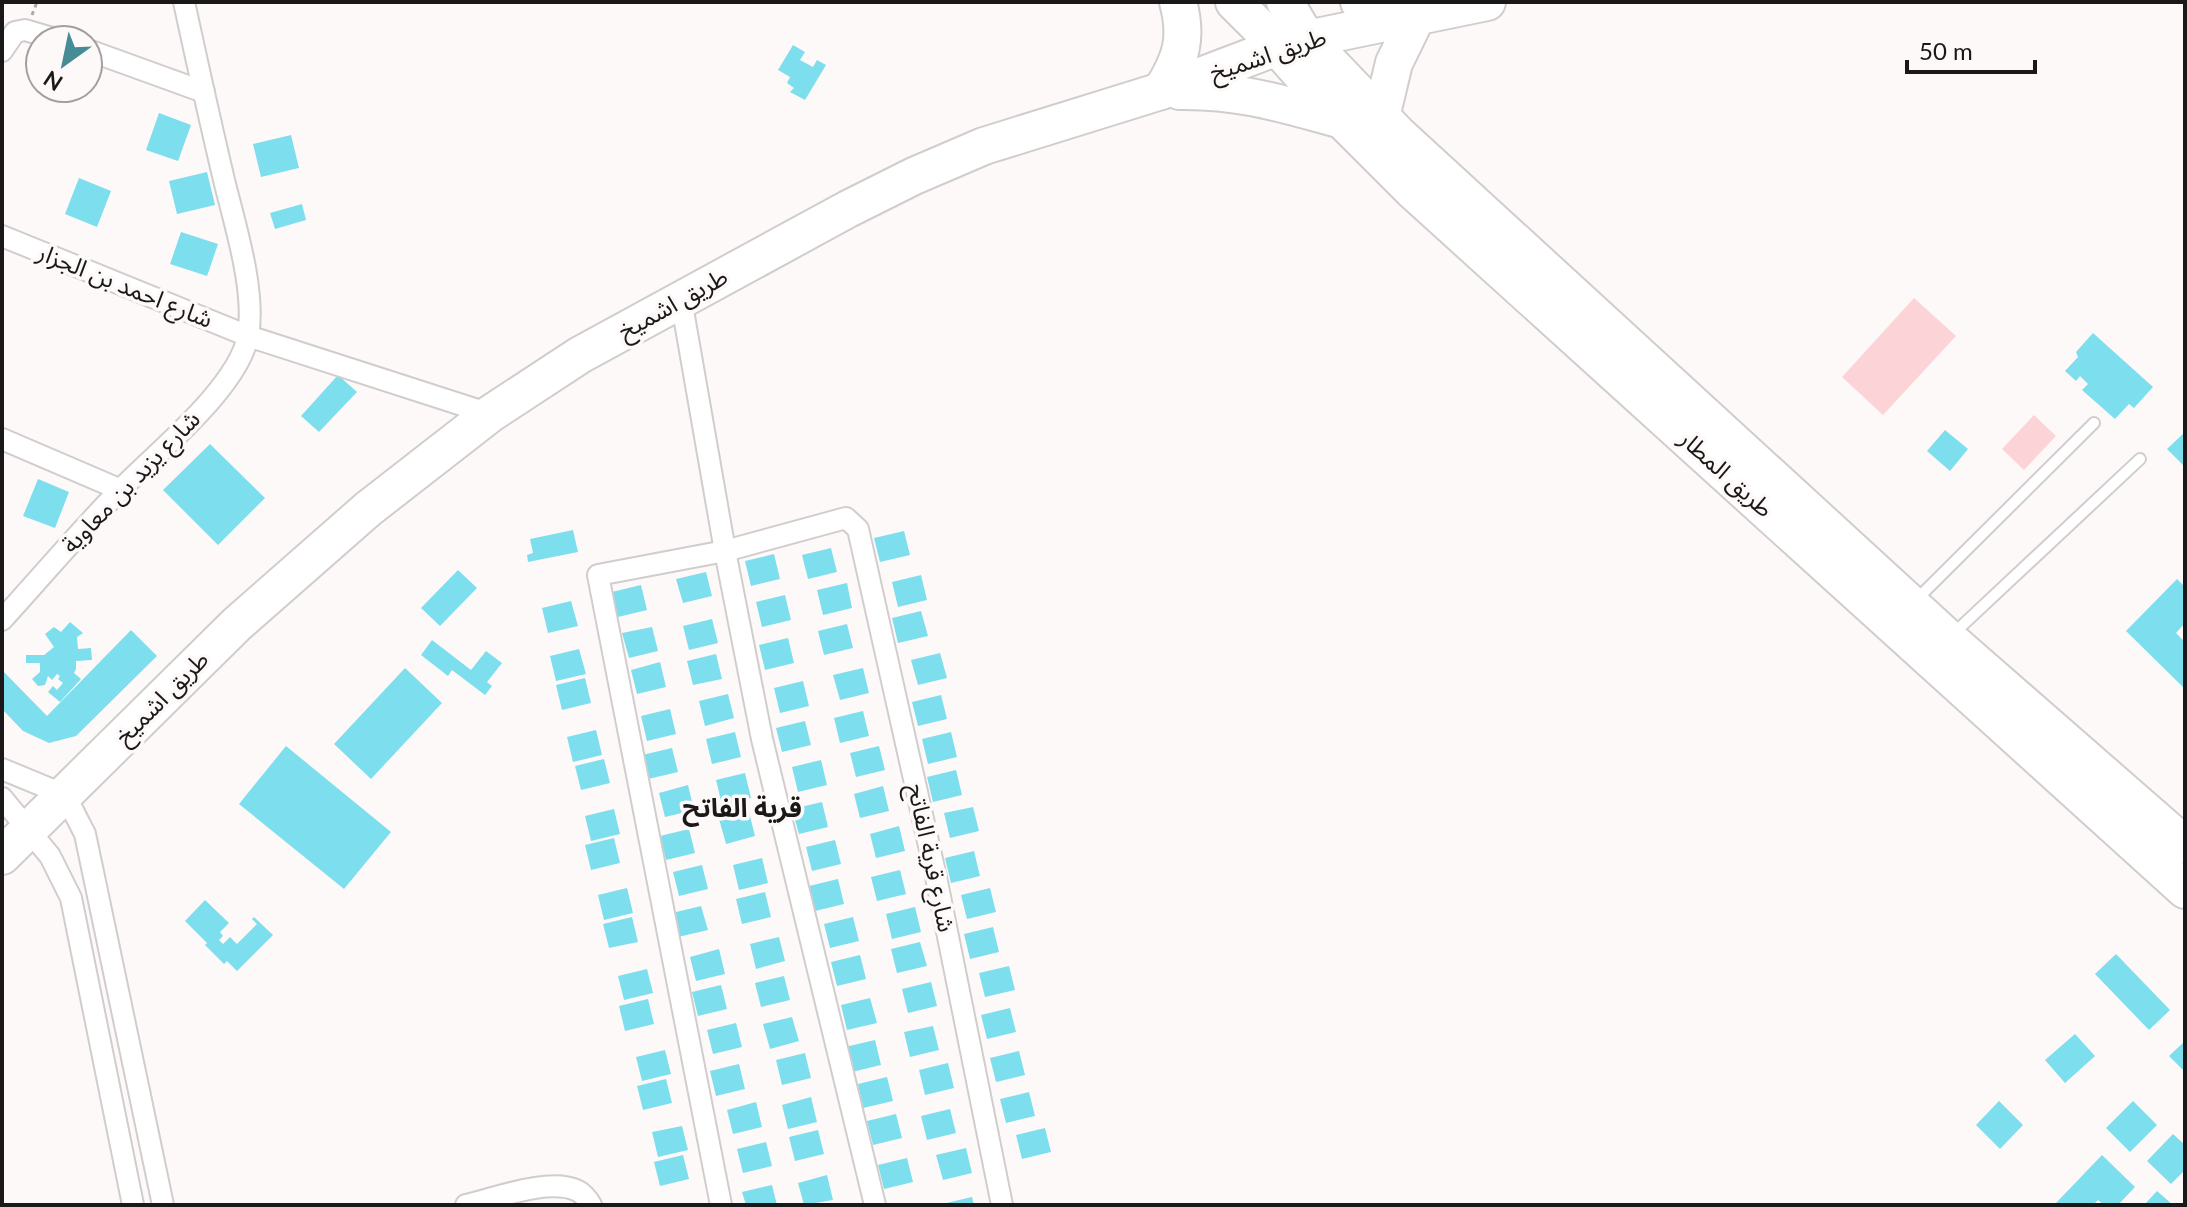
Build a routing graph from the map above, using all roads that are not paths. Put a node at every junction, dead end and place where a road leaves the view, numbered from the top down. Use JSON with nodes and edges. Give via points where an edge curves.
{"nodes":[{"id":1,"x":184,"y":2,"type":"edge"},
{"id":2,"x":1178,"y":2,"type":"edge"},
{"id":3,"x":1234,"y":2,"type":"edge"},
{"id":4,"x":1285,"y":2,"type":"edge"},
{"id":5,"x":1359,"y":2,"type":"edge"},
{"id":6,"x":1476,"y":3,"type":"edge"},
{"id":7,"x":1417,"y":16,"type":"junction"},
{"id":8,"x":24,"y":30,"type":"edge"},
{"id":9,"x":1292,"y":43,"type":"junction"},
{"id":10,"x":2,"y":51,"type":"edge"},
{"id":11,"x":104,"y":56,"type":"edge"},
{"id":12,"x":1161,"y":91,"type":"junction"},
{"id":13,"x":204,"y":92,"type":"junction"},
{"id":14,"x":1342,"y":120,"type":"junction"},
{"id":15,"x":1383,"y":132,"type":"junction"},
{"id":16,"x":2,"y":236,"type":"edge"},
{"id":17,"x":681,"y":299,"type":"junction"},
{"id":18,"x":248,"y":336,"type":"junction"},
{"id":19,"x":490,"y":414,"type":"junction"},
{"id":20,"x":2094,"y":423,"type":"dead end"},
{"id":21,"x":2,"y":439,"type":"edge"},
{"id":22,"x":2140,"y":459,"type":"dead end"},
{"id":23,"x":121,"y":490,"type":"junction"},
{"id":24,"x":725,"y":551,"type":"junction"},
{"id":25,"x":1912,"y":604,"type":"junction"},
{"id":26,"x":2,"y":620,"type":"edge"},
{"id":27,"x":1948,"y":638,"type":"junction"},
{"id":28,"x":2,"y":769,"type":"edge"},
{"id":29,"x":65,"y":795,"type":"junction"},
{"id":30,"x":2,"y":798,"type":"edge"},
{"id":31,"x":29,"y":829,"type":"junction"},
{"id":32,"x":2185,"y":845,"type":"edge"},
{"id":33,"x":2,"y":856,"type":"edge"},
{"id":34,"x":2185,"y":890,"type":"edge"},
{"id":35,"x":133,"y":1205,"type":"edge"},
{"id":36,"x":163,"y":1205,"type":"edge"},
{"id":37,"x":466,"y":1205,"type":"edge"},
{"id":38,"x":591,"y":1205,"type":"edge"},
{"id":39,"x":721,"y":1205,"type":"edge"},
{"id":40,"x":875,"y":1205,"type":"edge"},
{"id":41,"x":1002,"y":1205,"type":"edge"}],
"edges":[{"from":1,"to":13,"type":"street"},
{"from":2,"to":12,"type":"highway","via":[[1182,45]]},
{"from":3,"to":9,"type":"highway"},
{"from":4,"to":9,"type":"highway"},
{"from":5,"to":7,"type":"highway"},
{"from":6,"to":7,"type":"highway","name":"طريق اشميخ"},
{"from":7,"to":9,"type":"highway","name":"طريق اشميخ"},
{"from":7,"to":15,"type":"highway","via":[[1394,63]]},
{"from":8,"to":10,"type":"street","via":[[15,32]]},
{"from":9,"to":12,"type":"highway","name":"طريق اشميخ"},
{"from":9,"to":14,"type":"highway","name":"طريق المطار"},
{"from":9,"to":15,"type":"highway","name":"طريق المطار"},
{"from":11,"to":13,"type":"street"},
{"from":12,"to":14,"type":"highway","via":[[1252,96]]},
{"from":12,"to":17,"type":"highway","name":"طريق اشميخ","via":[[984,146],[928,170]]},
{"from":13,"to":18,"type":"street","via":[[242,254]]},
{"from":14,"to":15,"type":"highway","name":"طريق المطار"},
{"from":15,"to":25,"type":"highway","name":"طريق المطار"},
{"from":15,"to":34,"type":"highway","name":"طريق المطار","via":[[1414,192]]},
{"from":16,"to":18,"type":"street","name":"شارع احمد بن الجزار"},
{"from":17,"to":19,"type":"highway","name":"طريق اشميخ","via":[[580,355]]},
{"from":17,"to":24,"type":"street"},
{"from":18,"to":19,"type":"street","name":"شارع احمد بن الجزار"},
{"from":18,"to":23,"type":"street","name":"شارع يزيد بن معاوية","via":[[217,392]]},
{"from":19,"to":29,"type":"highway","name":"طريق اشميخ","via":[[368,509],[237,624]]},
{"from":20,"to":25,"type":"lane"},
{"from":21,"to":23,"type":"street"},
{"from":22,"to":27,"type":"lane"},
{"from":23,"to":26,"type":"street","name":"شارع يزيد بن معاوية"},
{"from":24,"to":39,"type":"street","via":[[598,575]]},
{"from":24,"to":40,"type":"street","via":[[762,739]]},
{"from":24,"to":41,"type":"street","name":"شارع قرية الفاتح","via":[[846,518],[858,529]]},
{"from":25,"to":27,"type":"highway","name":"طريق المطار"},
{"from":27,"to":32,"type":"highway","name":"طريق المطار"},
{"from":28,"to":29,"type":"street"},
{"from":29,"to":31,"type":"highway","name":"طريق اشميخ"},
{"from":29,"to":36,"type":"street","via":[[85,834]]},
{"from":30,"to":31,"type":"street"},
{"from":31,"to":33,"type":"highway","name":"طريق اشميخ"},
{"from":31,"to":35,"type":"street","via":[[71,898]]},
{"from":37,"to":38,"type":"street","via":[[558,1186],[580,1191]]}]}
